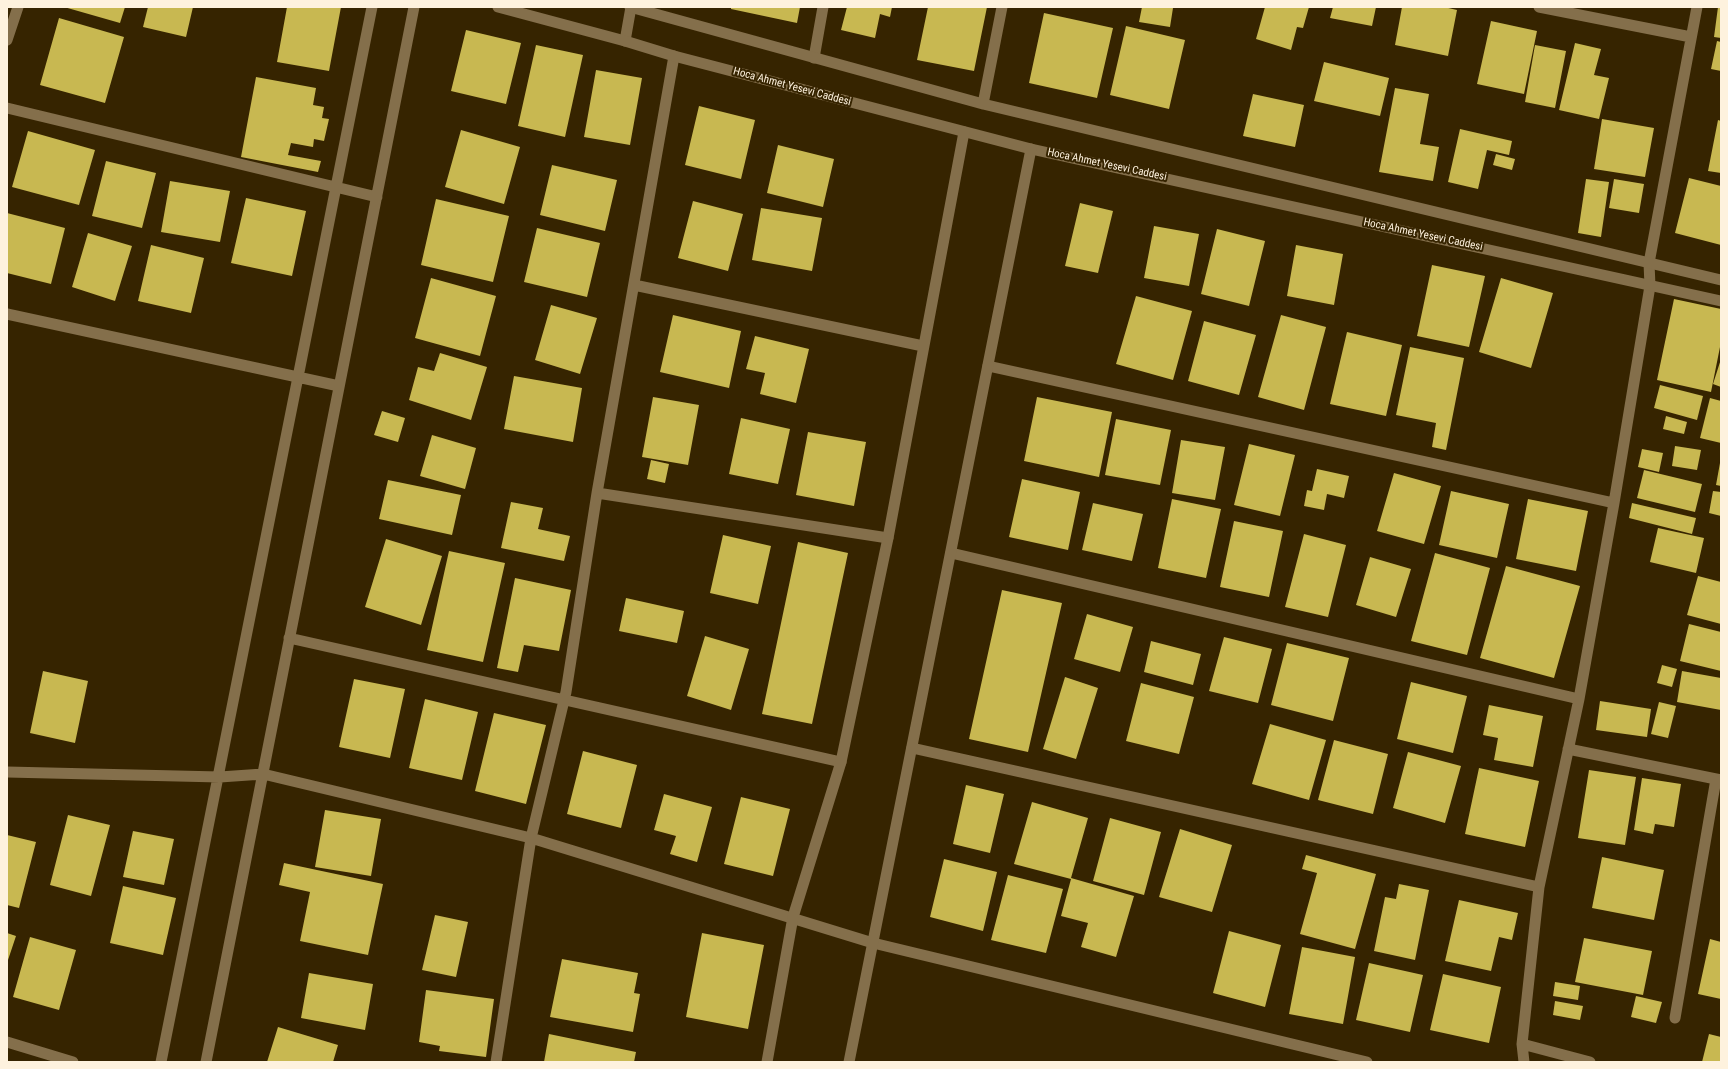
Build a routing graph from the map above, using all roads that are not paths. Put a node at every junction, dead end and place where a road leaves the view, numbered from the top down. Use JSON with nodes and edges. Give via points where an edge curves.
{"nodes":[{"id":1,"x":18,"y":7,"type":"edge"},
{"id":2,"x":372,"y":7,"type":"edge"},
{"id":3,"x":414,"y":7,"type":"edge"},
{"id":4,"x":498,"y":7,"type":"edge"},
{"id":5,"x":631,"y":7,"type":"edge"},
{"id":6,"x":823,"y":7,"type":"edge"},
{"id":7,"x":1002,"y":7,"type":"edge"},
{"id":8,"x":1539,"y":7,"type":"edge"},
{"id":9,"x":1697,"y":7,"type":"edge"},
{"id":10,"x":1691,"y":37,"type":"junction"},
{"id":11,"x":7,"y":40,"type":"edge"},
{"id":12,"x":625,"y":41,"type":"junction"},
{"id":13,"x":674,"y":56,"type":"junction"},
{"id":14,"x":814,"y":58,"type":"junction"},
{"id":15,"x":983,"y":104,"type":"junction"},
{"id":16,"x":7,"y":108,"type":"edge"},
{"id":17,"x":964,"y":132,"type":"junction"},
{"id":18,"x":1031,"y":149,"type":"junction"},
{"id":19,"x":336,"y":188,"type":"junction"},
{"id":20,"x":377,"y":197,"type":"junction"},
{"id":21,"x":1649,"y":263,"type":"junction"},
{"id":22,"x":1721,"y":280,"type":"edge"},
{"id":23,"x":634,"y":285,"type":"junction"},
{"id":24,"x":1650,"y":286,"type":"junction"},
{"id":25,"x":1721,"y":301,"type":"edge"},
{"id":26,"x":7,"y":314,"type":"edge"},
{"id":27,"x":923,"y":346,"type":"junction"},
{"id":28,"x":988,"y":366,"type":"junction"},
{"id":29,"x":299,"y":377,"type":"junction"},
{"id":30,"x":339,"y":386,"type":"junction"},
{"id":31,"x":597,"y":493,"type":"junction"},
{"id":32,"x":1614,"y":503,"type":"junction"},
{"id":33,"x":888,"y":538,"type":"junction"},
{"id":34,"x":951,"y":553,"type":"junction"},
{"id":35,"x":289,"y":638,"type":"junction"},
{"id":36,"x":564,"y":699,"type":"junction"},
{"id":37,"x":1579,"y":699,"type":"junction"},
{"id":38,"x":912,"y":748,"type":"junction"},
{"id":39,"x":1568,"y":749,"type":"junction"},
{"id":40,"x":841,"y":762,"type":"junction"},
{"id":41,"x":7,"y":772,"type":"edge"},
{"id":42,"x":263,"y":774,"type":"junction"},
{"id":43,"x":220,"y":777,"type":"junction"},
{"id":44,"x":1719,"y":780,"type":"edge"},
{"id":45,"x":531,"y":838,"type":"junction"},
{"id":46,"x":1538,"y":887,"type":"junction"},
{"id":47,"x":792,"y":917,"type":"junction"},
{"id":48,"x":873,"y":943,"type":"junction"},
{"id":49,"x":1675,"y":1018,"type":"dead end"},
{"id":50,"x":7,"y":1042,"type":"edge"},
{"id":51,"x":1522,"y":1044,"type":"junction"},
{"id":52,"x":74,"y":1062,"type":"edge"},
{"id":53,"x":161,"y":1062,"type":"edge"},
{"id":54,"x":206,"y":1062,"type":"edge"},
{"id":55,"x":496,"y":1062,"type":"edge"},
{"id":56,"x":767,"y":1062,"type":"edge"},
{"id":57,"x":849,"y":1062,"type":"edge"},
{"id":58,"x":1367,"y":1062,"type":"edge"},
{"id":59,"x":1524,"y":1062,"type":"edge"},
{"id":60,"x":1590,"y":1062,"type":"edge"}],
"edges":[{"from":1,"to":11,"type":"street"},
{"from":2,"to":19,"type":"street"},
{"from":3,"to":20,"type":"street"},
{"from":4,"to":12,"type":"street","name":"Hoca Ahmet Yesevi Caddesi"},
{"from":5,"to":12,"type":"street"},
{"from":5,"to":14,"type":"street"},
{"from":6,"to":14,"type":"street"},
{"from":7,"to":15,"type":"street"},
{"from":8,"to":10,"type":"street"},
{"from":9,"to":10,"type":"street"},
{"from":10,"to":21,"type":"street"},
{"from":12,"to":13,"type":"street","name":"Hoca Ahmet Yesevi Caddesi"},
{"from":13,"to":17,"type":"street","name":"Hoca Ahmet Yesevi Caddesi"},
{"from":13,"to":23,"type":"street"},
{"from":14,"to":15,"type":"street"},
{"from":15,"to":21,"type":"street"},
{"from":16,"to":19,"type":"street"},
{"from":17,"to":18,"type":"street","name":"Hoca Ahmet Yesevi Caddesi"},
{"from":17,"to":27,"type":"street"},
{"from":18,"to":24,"type":"street","name":"Hoca Ahmet Yesevi Caddesi"},
{"from":18,"to":28,"type":"street"},
{"from":19,"to":20,"type":"street"},
{"from":19,"to":29,"type":"street"},
{"from":20,"to":30,"type":"street"},
{"from":21,"to":22,"type":"street"},
{"from":21,"to":24,"type":"street"},
{"from":23,"to":27,"type":"street"},
{"from":23,"to":31,"type":"street"},
{"from":24,"to":25,"type":"street","name":"Hoca Ahmet Yesevi Caddesi"},
{"from":24,"to":32,"type":"street"},
{"from":26,"to":29,"type":"street"},
{"from":27,"to":33,"type":"street"},
{"from":28,"to":32,"type":"street"},
{"from":28,"to":34,"type":"street"},
{"from":29,"to":30,"type":"street"},
{"from":29,"to":43,"type":"street"},
{"from":30,"to":35,"type":"street"},
{"from":31,"to":33,"type":"street"},
{"from":31,"to":36,"type":"street"},
{"from":32,"to":37,"type":"street"},
{"from":33,"to":40,"type":"street"},
{"from":34,"to":37,"type":"street"},
{"from":34,"to":38,"type":"street"},
{"from":35,"to":36,"type":"street"},
{"from":35,"to":42,"type":"street"},
{"from":36,"to":40,"type":"street"},
{"from":36,"to":45,"type":"street"},
{"from":37,"to":39,"type":"street"},
{"from":38,"to":46,"type":"street"},
{"from":38,"to":48,"type":"street"},
{"from":39,"to":44,"type":"street"},
{"from":39,"to":46,"type":"street"},
{"from":40,"to":47,"type":"street"},
{"from":41,"to":43,"type":"street"},
{"from":42,"to":43,"type":"street"},
{"from":42,"to":45,"type":"street"},
{"from":42,"to":54,"type":"street"},
{"from":43,"to":53,"type":"street"},
{"from":44,"to":49,"type":"street"},
{"from":45,"to":47,"type":"street"},
{"from":45,"to":55,"type":"street"},
{"from":46,"to":51,"type":"street"},
{"from":47,"to":48,"type":"street"},
{"from":47,"to":56,"type":"street"},
{"from":48,"to":57,"type":"street"},
{"from":48,"to":58,"type":"street"},
{"from":50,"to":52,"type":"street"},
{"from":51,"to":59,"type":"street"},
{"from":51,"to":60,"type":"street"}]}
